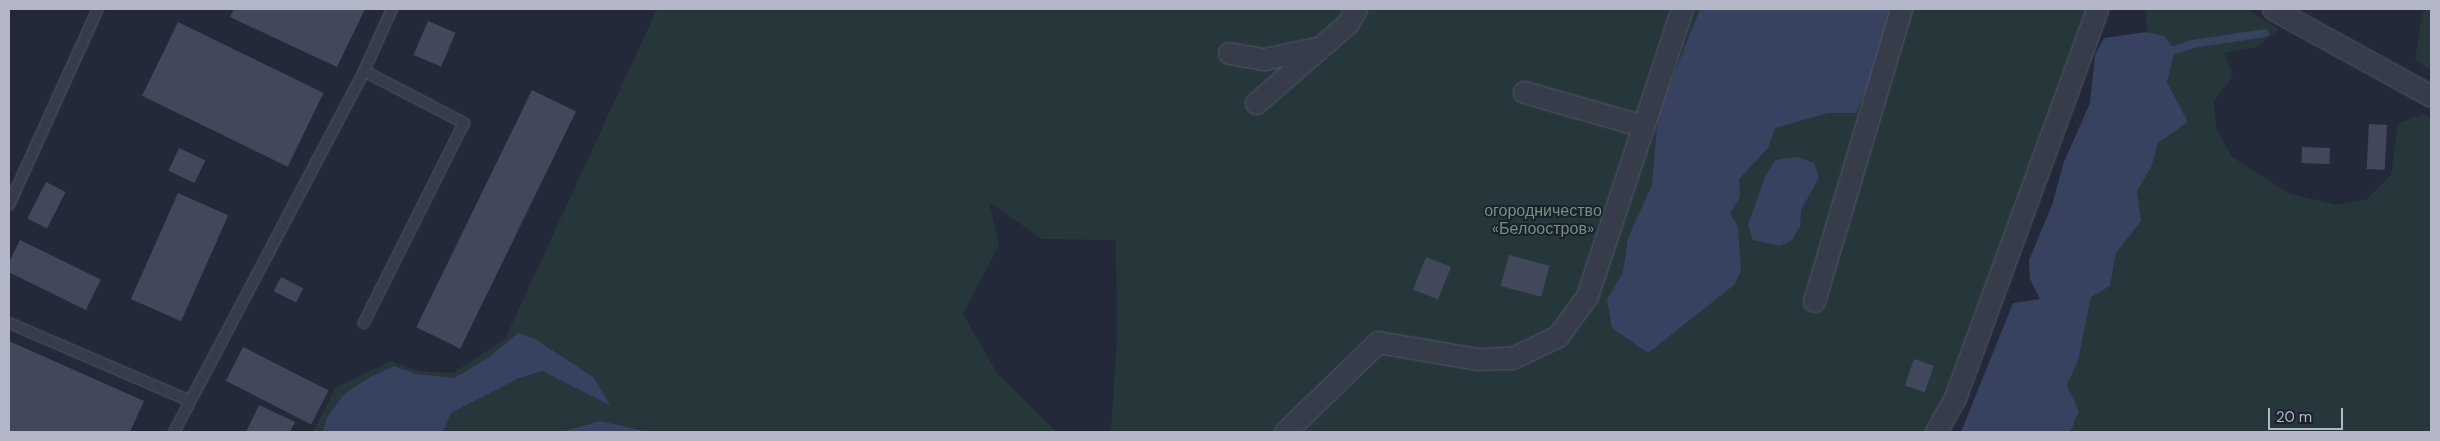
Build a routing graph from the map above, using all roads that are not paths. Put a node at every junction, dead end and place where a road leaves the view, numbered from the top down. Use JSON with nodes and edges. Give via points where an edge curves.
{"nodes":[{"id":1,"x":98,"y":9,"type":"edge"},
{"id":2,"x":392,"y":9,"type":"edge"},
{"id":3,"x":1356,"y":9,"type":"edge"},
{"id":4,"x":1682,"y":9,"type":"edge"},
{"id":5,"x":1901,"y":9,"type":"edge"},
{"id":6,"x":2097,"y":9,"type":"edge"},
{"id":7,"x":2273,"y":9,"type":"edge"},
{"id":8,"x":1322,"y":47,"type":"junction"},
{"id":9,"x":1229,"y":53,"type":"dead end"},
{"id":10,"x":364,"y":71,"type":"junction"},
{"id":11,"x":1524,"y":92,"type":"dead end"},
{"id":12,"x":2431,"y":96,"type":"edge"},
{"id":13,"x":1256,"y":103,"type":"dead end"},
{"id":14,"x":1643,"y":126,"type":"junction"},
{"id":15,"x":9,"y":205,"type":"edge"},
{"id":16,"x":1814,"y":301,"type":"dead end"},
{"id":17,"x":9,"y":323,"type":"edge"},
{"id":18,"x":364,"y":323,"type":"dead end"},
{"id":19,"x":190,"y":401,"type":"junction"},
{"id":20,"x":174,"y":432,"type":"edge"},
{"id":21,"x":1285,"y":432,"type":"edge"},
{"id":22,"x":1936,"y":432,"type":"edge"}],
"edges":[{"from":1,"to":15,"type":"lane"},
{"from":2,"to":10,"type":"lane"},
{"from":3,"to":8,"type":"street"},
{"from":4,"to":14,"type":"street"},
{"from":5,"to":16,"type":"street"},
{"from":6,"to":22,"type":"street","via":[[1959,389]]},
{"from":7,"to":12,"type":"street"},
{"from":8,"to":9,"type":"street","via":[[1264,59]]},
{"from":8,"to":13,"type":"street"},
{"from":10,"to":18,"type":"lane","via":[[464,123]]},
{"from":10,"to":19,"type":"lane"},
{"from":11,"to":14,"type":"street"},
{"from":14,"to":21,"type":"street","via":[[1587,296],[1558,336],[1512,358],[1478,359],[1378,342]]},
{"from":17,"to":19,"type":"lane"},
{"from":19,"to":20,"type":"lane"}]}
